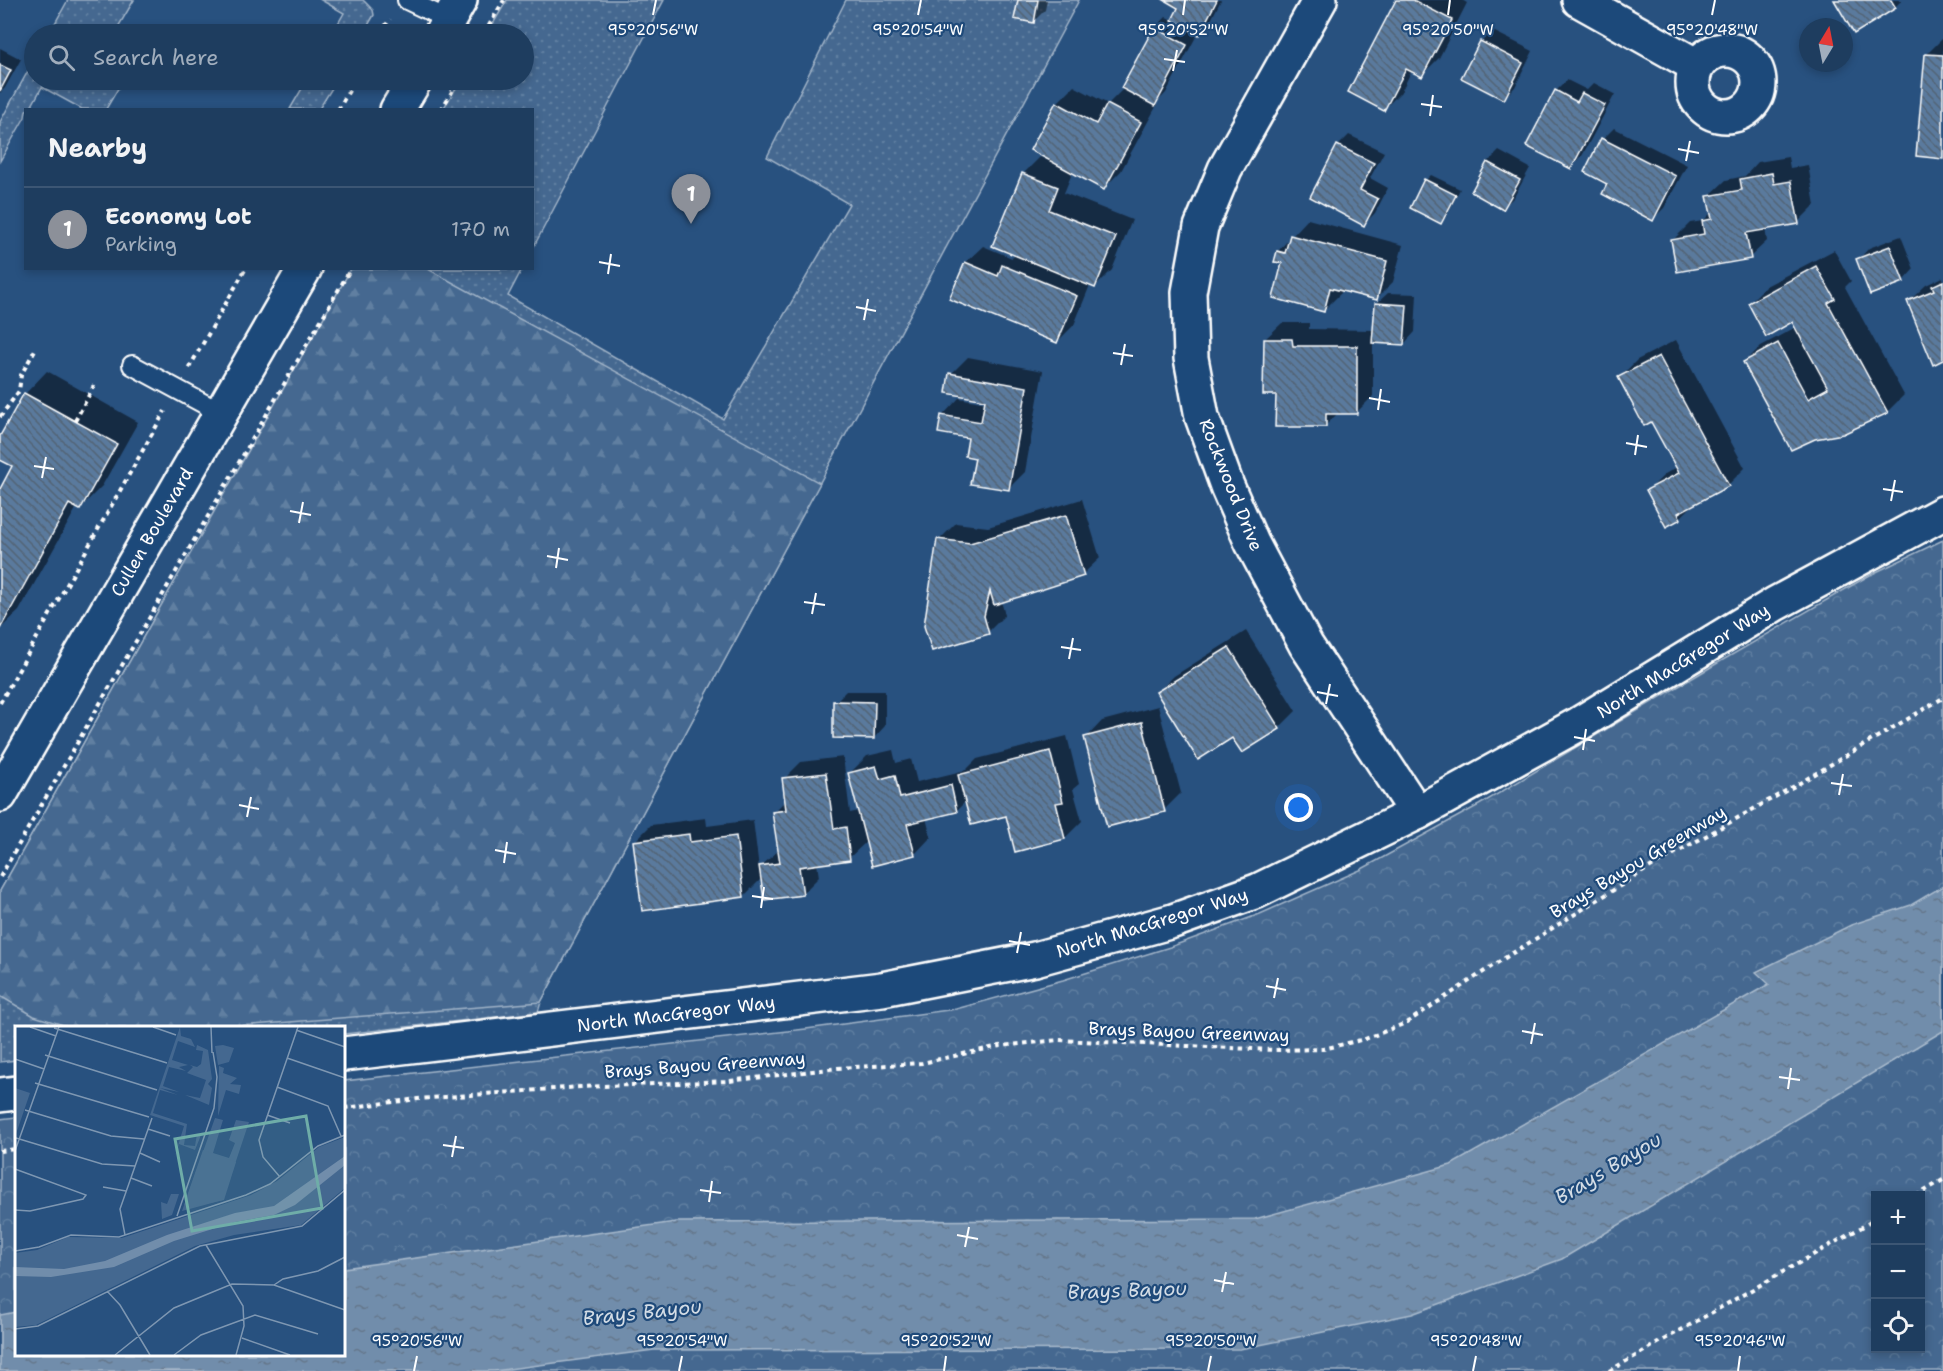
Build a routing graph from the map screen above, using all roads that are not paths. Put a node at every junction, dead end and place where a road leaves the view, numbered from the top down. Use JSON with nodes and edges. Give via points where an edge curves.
{"nodes":[{"id":1,"x":407,"y":0,"type":"edge"},
{"id":2,"x":1320,"y":0,"type":"edge"},
{"id":3,"x":1579,"y":0,"type":"edge"},
{"id":4,"x":450,"y":18,"type":"edge"},
{"id":5,"x":1697,"y":66,"type":"dead end"},
{"id":6,"x":409,"y":90,"type":"edge"},
{"id":7,"x":398,"y":108,"type":"edge"},
{"id":8,"x":304,"y":270,"type":"edge"},
{"id":9,"x":132,"y":365,"type":"dead end"},
{"id":10,"x":221,"y":413,"type":"junction"},
{"id":11,"x":1943,"y":513,"type":"edge"},
{"id":12,"x":0,"y":795,"type":"edge"},
{"id":13,"x":1417,"y":813,"type":"junction"},
{"id":14,"x":345,"y":1054,"type":"edge"},
{"id":15,"x":15,"y":1093,"type":"edge"},
{"id":16,"x":0,"y":1095,"type":"edge"}],
"edges":[{"from":1,"to":4,"type":"lane"},
{"from":2,"to":13,"type":"street","name":"Rockwood Drive","via":[[1225,169],[1201,227],[1189,292],[1191,358],[1202,417],[1252,543],[1306,645]]},
{"from":3,"to":5,"type":"street"},
{"from":6,"to":7,"type":"street"},
{"from":8,"to":10,"type":"street","name":"Cullen Boulevard"},
{"from":9,"to":10,"type":"lane"},
{"from":10,"to":12,"type":"street","name":"Cullen Boulevard"},
{"from":11,"to":13,"type":"street","name":"North MacGregor Way","via":[[1775,604],[1577,725]]},
{"from":13,"to":14,"type":"street","name":"North MacGregor Way","via":[[1257,891],[1173,921],[1035,959],[882,989]]},
{"from":15,"to":16,"type":"street"}]}
